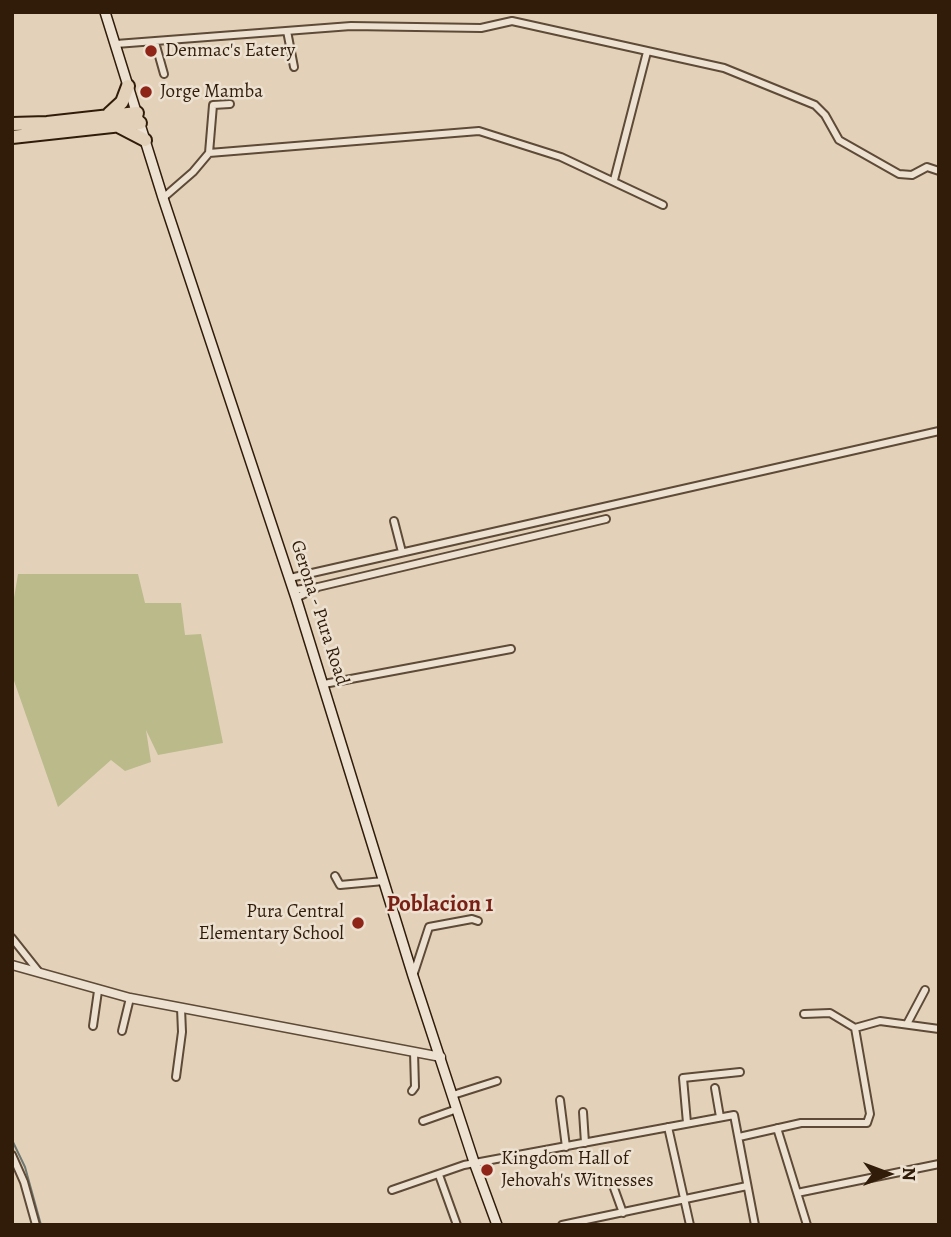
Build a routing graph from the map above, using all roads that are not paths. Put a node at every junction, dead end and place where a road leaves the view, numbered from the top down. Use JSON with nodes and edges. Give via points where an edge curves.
{"nodes":[{"id":1,"x":106,"y":12,"type":"edge"},
{"id":2,"x":287,"y":31,"type":"junction"},
{"id":3,"x":155,"y":42,"type":"junction"},
{"id":4,"x":116,"y":44,"type":"junction"},
{"id":5,"x":647,"y":52,"type":"junction"},
{"id":6,"x":294,"y":67,"type":"dead end"},
{"id":7,"x":164,"y":74,"type":"dead end"},
{"id":8,"x":128,"y":86,"type":"junction"},
{"id":9,"x":230,"y":104,"type":"dead end"},
{"id":10,"x":109,"y":114,"type":"junction"},
{"id":11,"x":12,"y":115,"type":"edge"},
{"id":12,"x":139,"y":118,"type":"junction"},
{"id":13,"x":58,"y":121,"type":"junction"},
{"id":14,"x":12,"y":124,"type":"edge"},
{"id":15,"x":116,"y":126,"type":"junction"},
{"id":16,"x":12,"y":137,"type":"edge"},
{"id":17,"x":145,"y":139,"type":"junction"},
{"id":18,"x":209,"y":153,"type":"junction"},
{"id":19,"x":939,"y":171,"type":"edge"},
{"id":20,"x":614,"y":180,"type":"junction"},
{"id":21,"x":163,"y":198,"type":"junction"},
{"id":22,"x":663,"y":205,"type":"dead end"},
{"id":23,"x":939,"y":431,"type":"edge"},
{"id":24,"x":606,"y":519,"type":"dead end"},
{"id":25,"x":394,"y":521,"type":"dead end"},
{"id":26,"x":402,"y":552,"type":"junction"},
{"id":27,"x":290,"y":578,"type":"junction"},
{"id":28,"x":295,"y":594,"type":"junction"},
{"id":29,"x":512,"y":649,"type":"dead end"},
{"id":30,"x":324,"y":684,"type":"junction"},
{"id":31,"x":335,"y":876,"type":"dead end"},
{"id":32,"x":384,"y":881,"type":"junction"},
{"id":33,"x":478,"y":921,"type":"dead end"},
{"id":34,"x":12,"y":938,"type":"edge"},
{"id":35,"x":12,"y":965,"type":"edge"},
{"id":36,"x":40,"y":974,"type":"junction"},
{"id":37,"x":413,"y":976,"type":"junction"},
{"id":38,"x":925,"y":990,"type":"dead end"},
{"id":39,"x":98,"y":991,"type":"junction"},
{"id":40,"x":130,"y":998,"type":"junction"},
{"id":41,"x":181,"y":1007,"type":"junction"},
{"id":42,"x":804,"y":1014,"type":"dead end"},
{"id":43,"x":907,"y":1024,"type":"junction"},
{"id":44,"x":93,"y":1026,"type":"dead end"},
{"id":45,"x":855,"y":1028,"type":"junction"},
{"id":46,"x":939,"y":1029,"type":"edge"},
{"id":47,"x":122,"y":1031,"type":"dead end"},
{"id":48,"x":414,"y":1052,"type":"junction"},
{"id":49,"x":441,"y":1057,"type":"junction"},
{"id":50,"x":740,"y":1072,"type":"dead end"},
{"id":51,"x":176,"y":1077,"type":"dead end"},
{"id":52,"x":497,"y":1081,"type":"dead end"},
{"id":53,"x":715,"y":1088,"type":"dead end"},
{"id":54,"x":412,"y":1091,"type":"dead end"},
{"id":55,"x":453,"y":1095,"type":"junction"},
{"id":56,"x":560,"y":1100,"type":"dead end"},
{"id":57,"x":457,"y":1110,"type":"junction"},
{"id":58,"x":583,"y":1112,"type":"dead end"},
{"id":59,"x":720,"y":1117,"type":"junction"},
{"id":60,"x":423,"y":1121,"type":"dead end"},
{"id":61,"x":687,"y":1124,"type":"junction"},
{"id":62,"x":668,"y":1127,"type":"junction"},
{"id":63,"x":777,"y":1128,"type":"junction"},
{"id":64,"x":738,"y":1137,"type":"junction"},
{"id":65,"x":585,"y":1143,"type":"junction"},
{"id":66,"x":566,"y":1147,"type":"junction"},
{"id":67,"x":12,"y":1156,"type":"edge"},
{"id":68,"x":939,"y":1164,"type":"edge"},
{"id":69,"x":475,"y":1165,"type":"junction"},
{"id":70,"x":439,"y":1175,"type":"junction"},
{"id":71,"x":747,"y":1186,"type":"junction"},
{"id":72,"x":614,"y":1188,"type":"dead end"},
{"id":73,"x":392,"y":1190,"type":"dead end"},
{"id":74,"x":797,"y":1193,"type":"junction"},
{"id":75,"x":684,"y":1200,"type":"junction"},
{"id":76,"x":623,"y":1213,"type":"junction"},
{"id":77,"x":754,"y":1224,"type":"edge"},
{"id":78,"x":36,"y":1225,"type":"edge"},
{"id":79,"x":457,"y":1225,"type":"edge"},
{"id":80,"x":497,"y":1225,"type":"edge"},
{"id":81,"x":562,"y":1225,"type":"edge"},
{"id":82,"x":690,"y":1225,"type":"edge"},
{"id":83,"x":807,"y":1225,"type":"edge"}],
"edges":[{"from":1,"to":4,"type":"main road","name":"Gerona - Pura Road"},
{"from":2,"to":3,"type":"street"},
{"from":2,"to":5,"type":"street","via":[[351,26],[481,28],[512,21]]},
{"from":2,"to":6,"type":"street"},
{"from":3,"to":4,"type":"street"},
{"from":3,"to":7,"type":"street"},
{"from":4,"to":8,"type":"main road","name":"Gerona - Pura Road"},
{"from":5,"to":19,"type":"street","via":[[718,66],[814,105],[839,140],[899,174],[912,175],[927,167]]},
{"from":5,"to":20,"type":"street"},
{"from":8,"to":10,"type":"highway","via":[[122,102]]},
{"from":8,"to":12,"type":"main road","name":"Gerona - Pura Road"},
{"from":9,"to":18,"type":"street","via":[[213,105]]},
{"from":10,"to":12,"type":"highway"},
{"from":10,"to":13,"type":"highway"},
{"from":11,"to":13,"type":"highway"},
{"from":12,"to":15,"type":"highway"},
{"from":12,"to":17,"type":"main road","name":"Gerona - Pura Road"},
{"from":13,"to":14,"type":"highway"},
{"from":15,"to":16,"type":"highway"},
{"from":15,"to":17,"type":"highway"},
{"from":17,"to":21,"type":"main road","name":"Gerona - Pura Road"},
{"from":18,"to":20,"type":"street","via":[[479,131],[561,157]]},
{"from":18,"to":21,"type":"street"},
{"from":20,"to":22,"type":"street"},
{"from":21,"to":27,"type":"main road","name":"Gerona - Pura Road"},
{"from":23,"to":26,"type":"street"},
{"from":24,"to":28,"type":"street"},
{"from":25,"to":26,"type":"street"},
{"from":26,"to":27,"type":"street"},
{"from":27,"to":28,"type":"main road","name":"Gerona - Pura Road"},
{"from":28,"to":30,"type":"main road","name":"Gerona - Pura Road"},
{"from":29,"to":30,"type":"street"},
{"from":30,"to":32,"type":"main road","name":"Gerona - Pura Road"},
{"from":31,"to":32,"type":"street","via":[[340,885]]},
{"from":32,"to":37,"type":"main road","name":"Gerona - Pura Road"},
{"from":33,"to":37,"type":"street","via":[[429,927]]},
{"from":34,"to":36,"type":"street"},
{"from":35,"to":36,"type":"street"},
{"from":36,"to":39,"type":"street"},
{"from":37,"to":49,"type":"main road","name":"Gerona - Pura Road"},
{"from":38,"to":43,"type":"street"},
{"from":39,"to":40,"type":"street"},
{"from":39,"to":44,"type":"street"},
{"from":40,"to":41,"type":"street"},
{"from":40,"to":47,"type":"street"},
{"from":41,"to":48,"type":"street"},
{"from":41,"to":51,"type":"street"},
{"from":42,"to":45,"type":"street","via":[[830,1013]]},
{"from":43,"to":45,"type":"street","via":[[880,1021]]},
{"from":43,"to":46,"type":"street"},
{"from":45,"to":63,"type":"street","via":[[869,1121]]},
{"from":48,"to":49,"type":"street"},
{"from":48,"to":54,"type":"street"},
{"from":49,"to":55,"type":"main road","name":"Gerona - Pura Road"},
{"from":50,"to":61,"type":"street","via":[[683,1078]]},
{"from":52,"to":55,"type":"street"},
{"from":53,"to":59,"type":"street"},
{"from":55,"to":57,"type":"main road","name":"Gerona - Pura Road"},
{"from":56,"to":66,"type":"street"},
{"from":57,"to":60,"type":"street"},
{"from":57,"to":69,"type":"main road","name":"Gerona - Pura Road"},
{"from":58,"to":65,"type":"street"},
{"from":59,"to":61,"type":"street"},
{"from":59,"to":64,"type":"street","via":[[734,1115]]},
{"from":61,"to":62,"type":"street"},
{"from":62,"to":65,"type":"street"},
{"from":62,"to":75,"type":"street"},
{"from":63,"to":64,"type":"street"},
{"from":63,"to":74,"type":"street"},
{"from":64,"to":71,"type":"street"},
{"from":65,"to":66,"type":"street"},
{"from":66,"to":69,"type":"street"},
{"from":67,"to":78,"type":"street"},
{"from":68,"to":74,"type":"street"},
{"from":69,"to":70,"type":"street"},
{"from":69,"to":80,"type":"main road","name":"Gerona - Pura Road"},
{"from":70,"to":73,"type":"street"},
{"from":70,"to":79,"type":"street"},
{"from":71,"to":75,"type":"street"},
{"from":71,"to":77,"type":"street"},
{"from":72,"to":76,"type":"street"},
{"from":74,"to":83,"type":"street"},
{"from":75,"to":76,"type":"street"},
{"from":75,"to":82,"type":"street"},
{"from":76,"to":81,"type":"street"}]}
